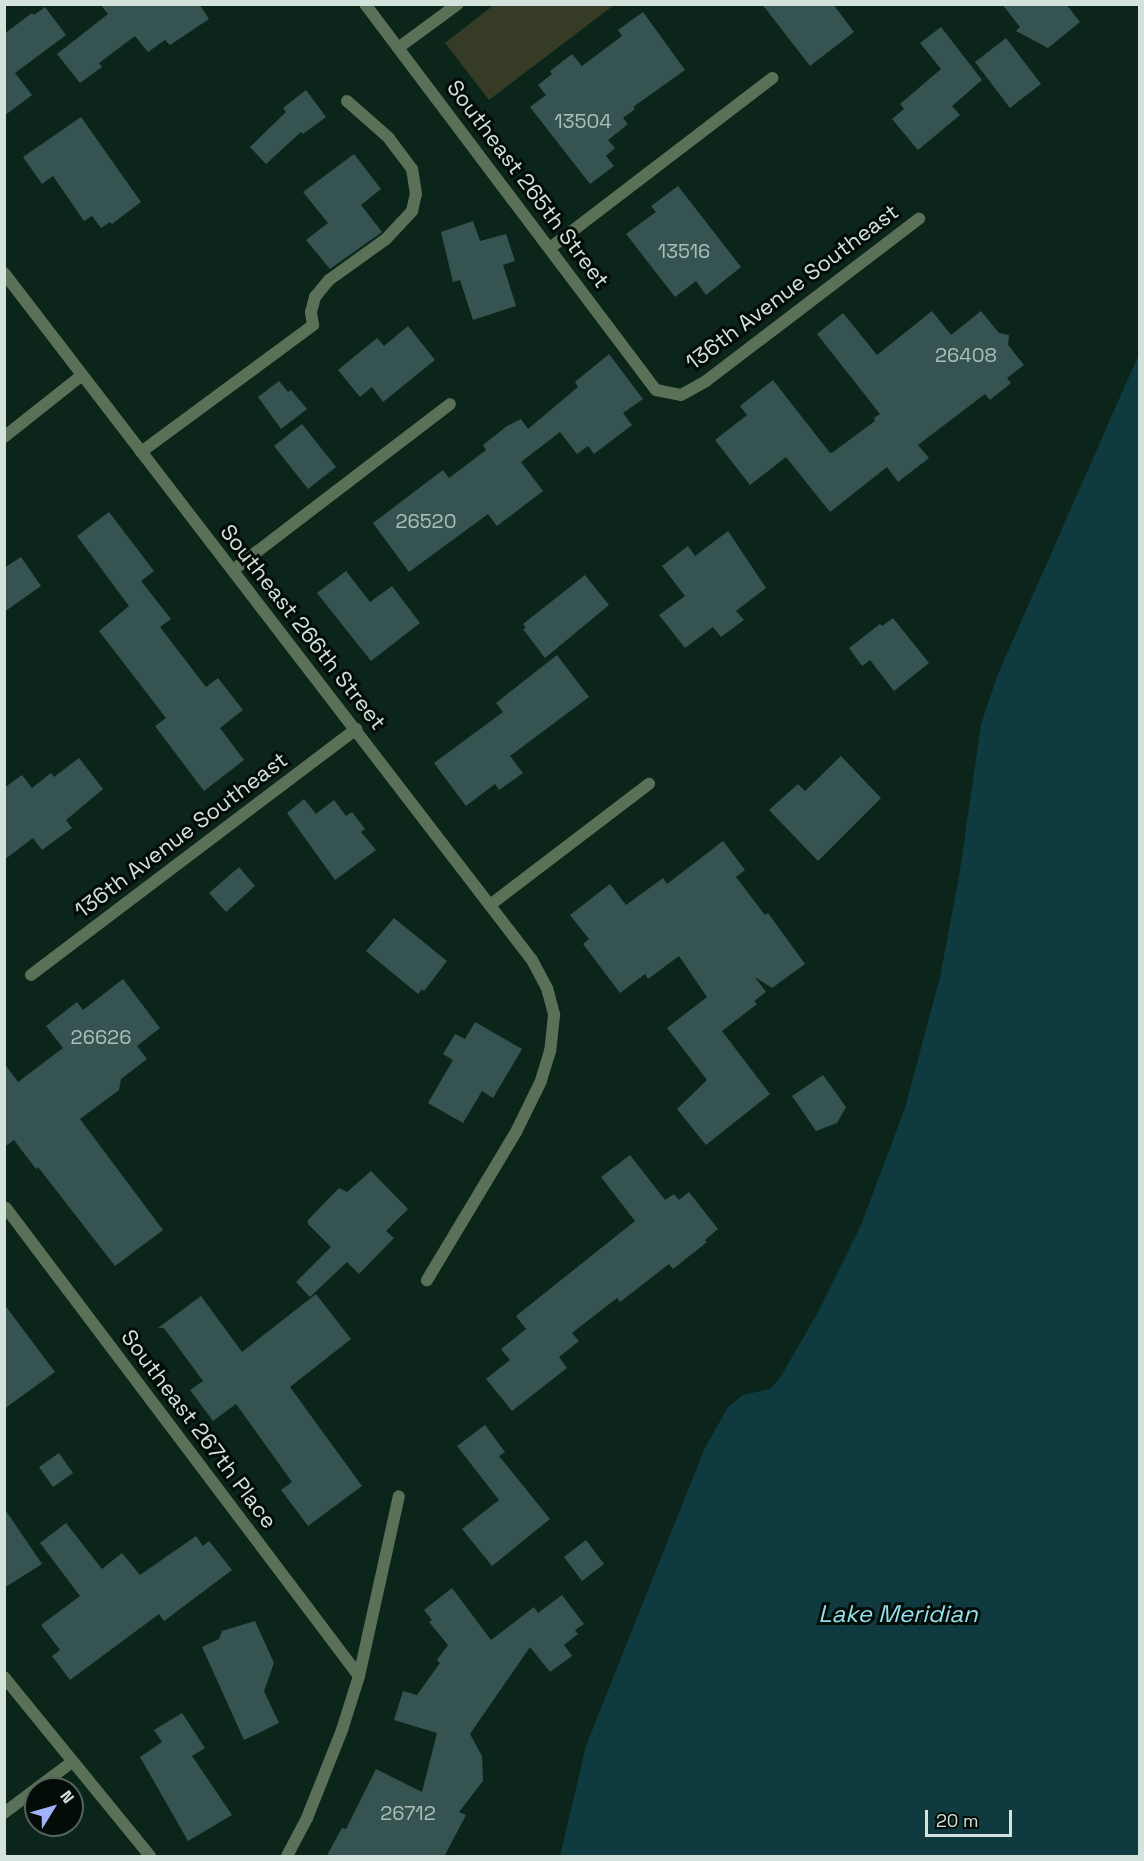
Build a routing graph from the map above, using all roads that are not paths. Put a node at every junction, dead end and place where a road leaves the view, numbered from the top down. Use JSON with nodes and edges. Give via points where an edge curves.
{"nodes":[{"id":1,"x":365,"y":4,"type":"edge"},
{"id":2,"x":458,"y":4,"type":"edge"},
{"id":3,"x":398,"y":48,"type":"junction"},
{"id":4,"x":772,"y":78,"type":"dead end"},
{"id":5,"x":346,"y":101,"type":"dead end"},
{"id":6,"x":919,"y":219,"type":"dead end"},
{"id":7,"x":550,"y":248,"type":"junction"},
{"id":8,"x":4,"y":273,"type":"edge"},
{"id":9,"x":81,"y":376,"type":"junction"},
{"id":10,"x":656,"y":390,"type":"joint"},
{"id":11,"x":450,"y":404,"type":"dead end"},
{"id":12,"x":4,"y":437,"type":"edge"},
{"id":13,"x":141,"y":452,"type":"junction"},
{"id":14,"x":233,"y":570,"type":"junction"},
{"id":15,"x":356,"y":729,"type":"junction"},
{"id":16,"x":649,"y":784,"type":"dead end"},
{"id":17,"x":490,"y":905,"type":"junction"},
{"id":18,"x":31,"y":975,"type":"dead end"},
{"id":19,"x":6,"y":1208,"type":"edge"},
{"id":20,"x":427,"y":1280,"type":"dead end"},
{"id":21,"x":399,"y":1496,"type":"dead end"},
{"id":22,"x":359,"y":1676,"type":"junction"},
{"id":23,"x":4,"y":1677,"type":"edge"},
{"id":24,"x":72,"y":1762,"type":"junction"},
{"id":25,"x":4,"y":1813,"type":"edge"},
{"id":26,"x":150,"y":1857,"type":"edge"},
{"id":27,"x":287,"y":1857,"type":"edge"}],
"edges":[{"from":1,"to":3,"type":"street","name":"Southeast 265th Street"},
{"from":2,"to":3,"type":"street"},
{"from":3,"to":7,"type":"street","name":"Southeast 265th Street"},
{"from":4,"to":7,"type":"street"},
{"from":5,"to":13,"type":"street","via":[[389,138],[412,169],[416,194],[412,211],[386,238],[329,280],[315,297],[313,325]]},
{"from":6,"to":10,"type":"street","name":"136th Avenue Southeast","via":[[706,381],[681,395]]},
{"from":7,"to":10,"type":"street","name":"Southeast 265th Street"},
{"from":8,"to":9,"type":"street","name":"Southeast 266th Street"},
{"from":9,"to":12,"type":"street"},
{"from":9,"to":13,"type":"street","name":"Southeast 266th Street"},
{"from":11,"to":14,"type":"street"},
{"from":13,"to":14,"type":"street","name":"Southeast 266th Street"},
{"from":14,"to":15,"type":"street","name":"Southeast 266th Street"},
{"from":15,"to":17,"type":"street","name":"Southeast 266th Street"},
{"from":15,"to":18,"type":"street","name":"136th Avenue Southeast"},
{"from":16,"to":17,"type":"street"},
{"from":17,"to":20,"type":"street","name":"Southeast 266th Street","via":[[532,960],[547,988],[554,1015],[550,1051],[516,1132]]},
{"from":19,"to":22,"type":"street","name":"Southeast 267th Place"},
{"from":21,"to":22,"type":"street"},
{"from":22,"to":27,"type":"street","via":[[338,1741]]},
{"from":23,"to":24,"type":"street"},
{"from":24,"to":25,"type":"street"},
{"from":24,"to":26,"type":"street"}]}
